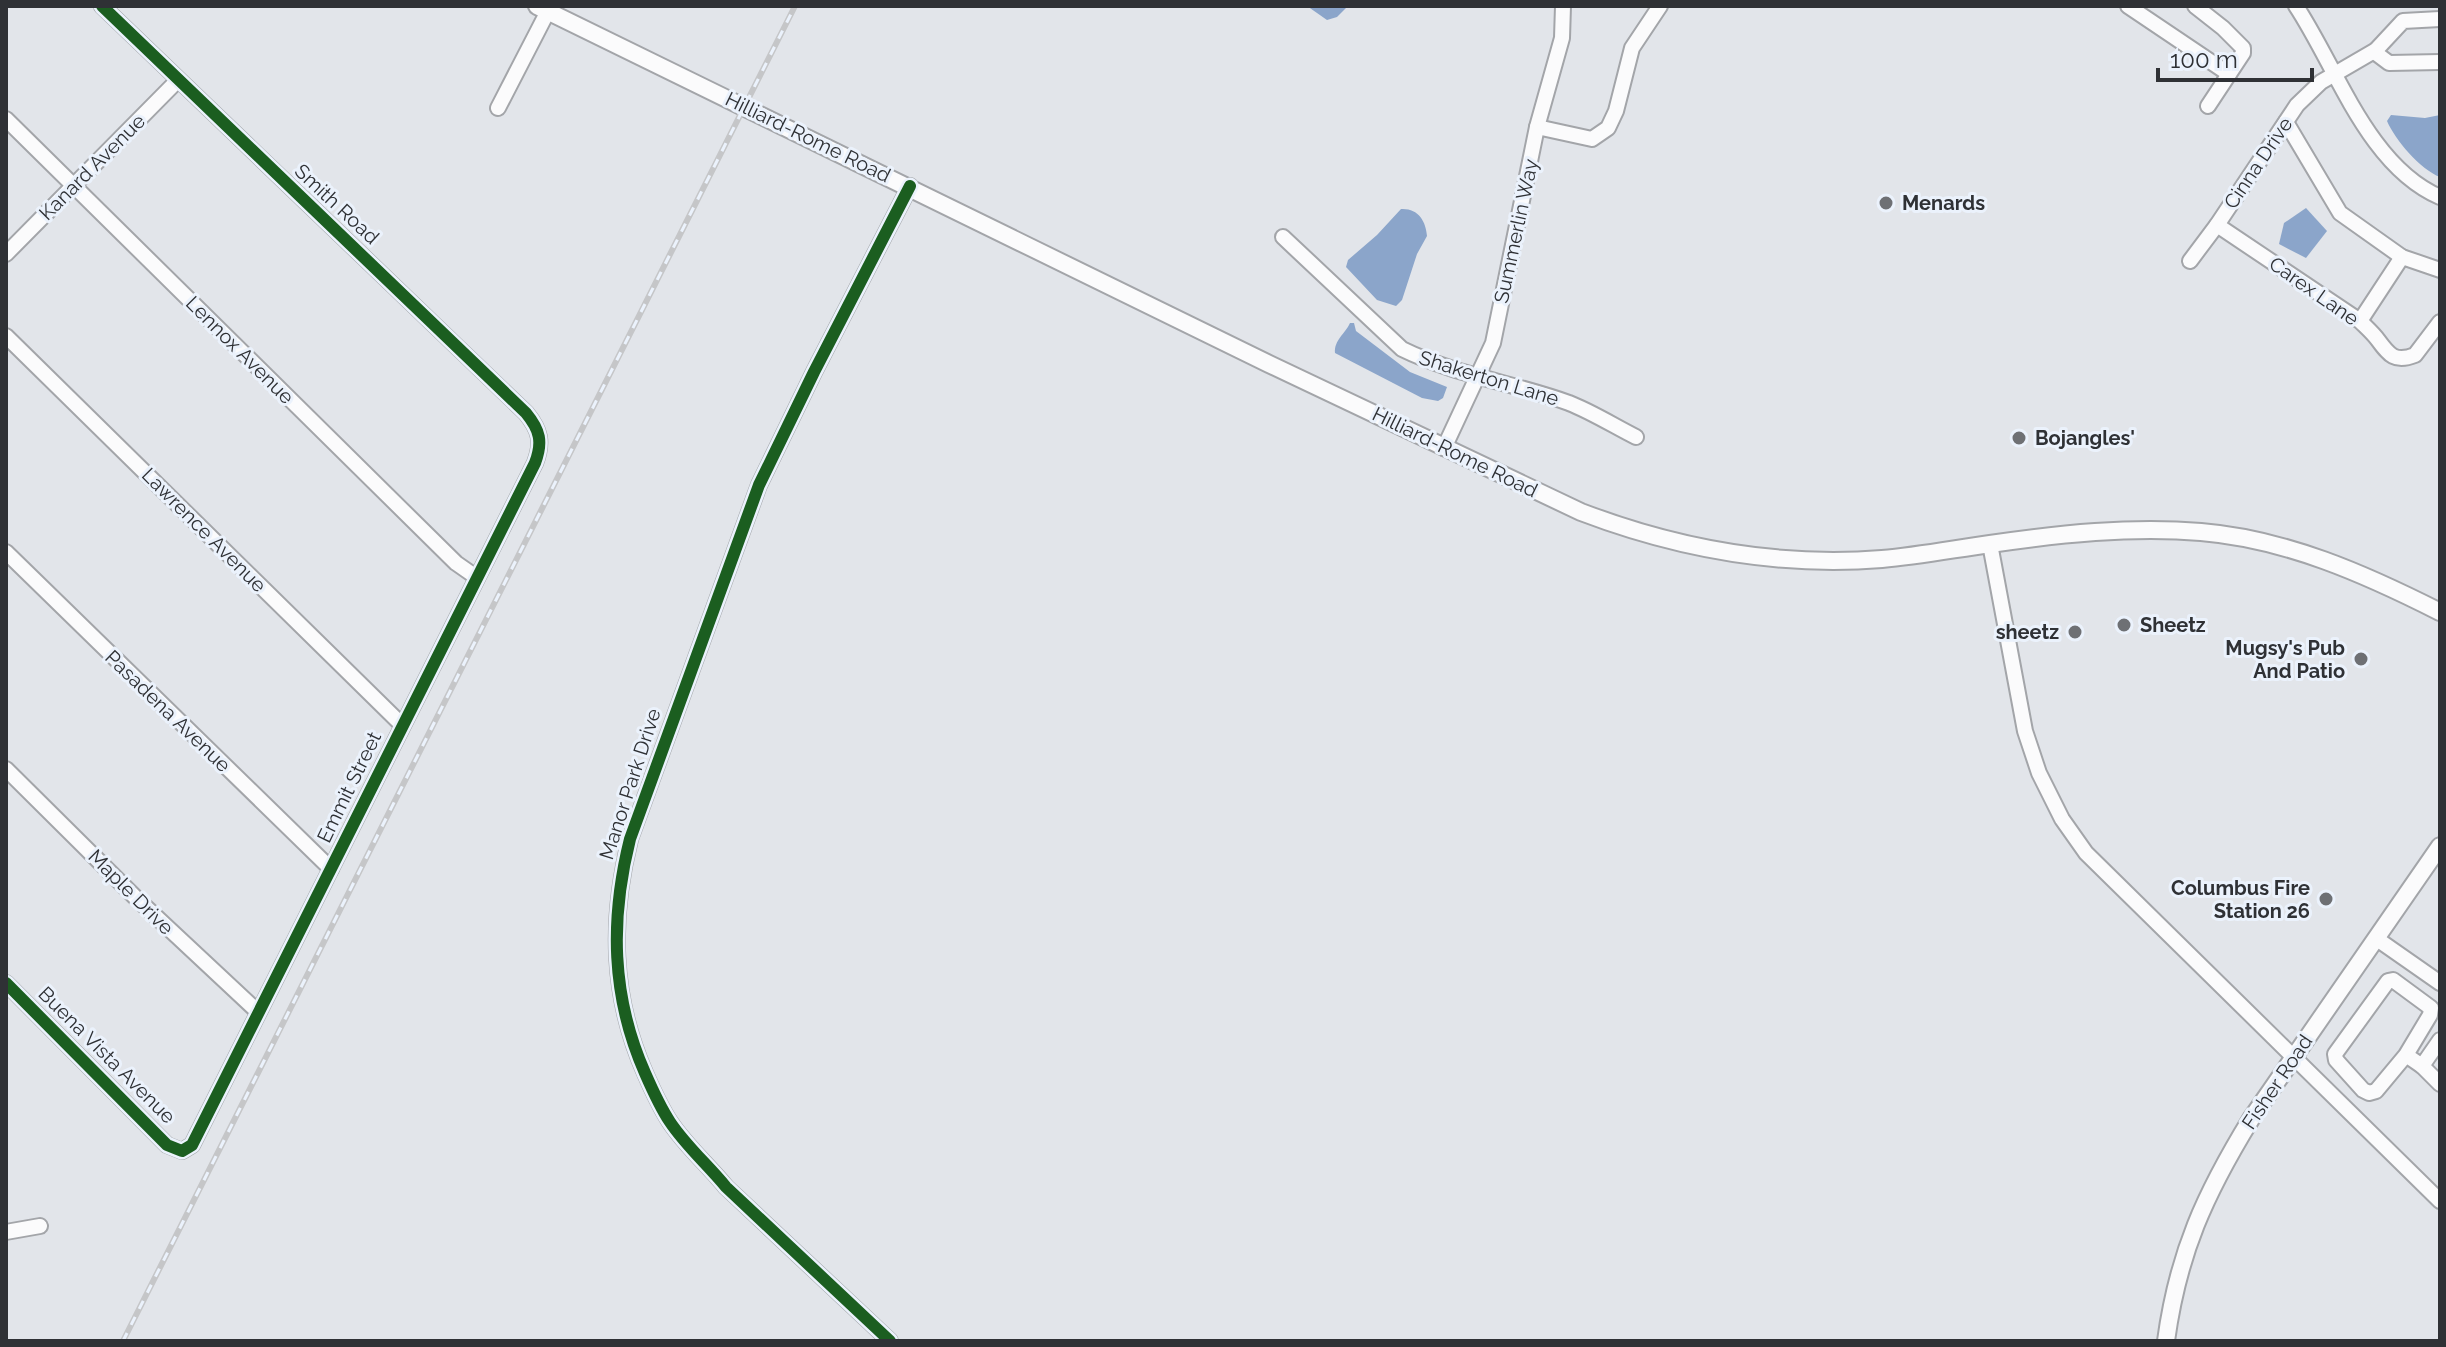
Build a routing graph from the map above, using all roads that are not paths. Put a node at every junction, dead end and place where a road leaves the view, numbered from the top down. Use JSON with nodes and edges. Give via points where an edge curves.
{"nodes":[{"id":1,"x":102,"y":6,"type":"edge"},
{"id":2,"x":1563,"y":6,"type":"edge"},
{"id":3,"x":1660,"y":6,"type":"edge"},
{"id":4,"x":2128,"y":6,"type":"edge"},
{"id":5,"x":2195,"y":6,"type":"edge"},
{"id":6,"x":2296,"y":6,"type":"edge"},
{"id":7,"x":542,"y":9,"type":"edge"},
{"id":8,"x":2440,"y":19,"type":"edge"},
{"id":9,"x":2376,"y":50,"type":"junction"},
{"id":10,"x":2440,"y":62,"type":"edge"},
{"id":11,"x":2229,"y":74,"type":"junction"},
{"id":12,"x":2334,"y":74,"type":"junction"},
{"id":13,"x":178,"y":80,"type":"junction"},
{"id":14,"x":2208,"y":106,"type":"dead end"},
{"id":15,"x":498,"y":108,"type":"dead end"},
{"id":16,"x":6,"y":119,"type":"edge"},
{"id":17,"x":2286,"y":122,"type":"junction"},
{"id":18,"x":1537,"y":127,"type":"junction"},
{"id":19,"x":72,"y":185,"type":"junction"},
{"id":20,"x":910,"y":186,"type":"junction"},
{"id":21,"x":2440,"y":197,"type":"edge"},
{"id":22,"x":2217,"y":225,"type":"junction"},
{"id":23,"x":1283,"y":237,"type":"dead end"},
{"id":24,"x":6,"y":254,"type":"edge"},
{"id":25,"x":2402,"y":257,"type":"junction"},
{"id":26,"x":2190,"y":261,"type":"dead end"},
{"id":27,"x":2440,"y":270,"type":"edge"},
{"id":28,"x":2360,"y":321,"type":"junction"},
{"id":29,"x":2440,"y":322,"type":"edge"},
{"id":30,"x":6,"y":336,"type":"edge"},
{"id":31,"x":1478,"y":378,"type":"junction"},
{"id":32,"x":539,"y":434,"type":"joint"},
{"id":33,"x":1636,"y":437,"type":"dead end"},
{"id":34,"x":1444,"y":448,"type":"junction"},
{"id":35,"x":1990,"y":544,"type":"junction"},
{"id":36,"x":6,"y":552,"type":"edge"},
{"id":37,"x":476,"y":577,"type":"junction"},
{"id":38,"x":2440,"y":612,"type":"edge"},
{"id":39,"x":401,"y":724,"type":"junction"},
{"id":40,"x":6,"y":769,"type":"edge"},
{"id":41,"x":2440,"y":846,"type":"edge"},
{"id":42,"x":331,"y":869,"type":"junction"},
{"id":43,"x":2377,"y":939,"type":"junction"},
{"id":44,"x":6,"y":983,"type":"edge"},
{"id":45,"x":2440,"y":983,"type":"edge"},
{"id":46,"x":258,"y":1012,"type":"junction"},
{"id":47,"x":2440,"y":1040,"type":"edge"},
{"id":48,"x":2406,"y":1055,"type":"junction"},
{"id":49,"x":2293,"y":1057,"type":"junction"},
{"id":50,"x":2422,"y":1066,"type":"junction"},
{"id":51,"x":2440,"y":1084,"type":"edge"},
{"id":52,"x":182,"y":1151,"type":"joint"},
{"id":53,"x":2440,"y":1201,"type":"edge"},
{"id":54,"x":40,"y":1226,"type":"dead end"},
{"id":55,"x":6,"y":1232,"type":"edge"},
{"id":56,"x":890,"y":1341,"type":"edge"},
{"id":57,"x":2166,"y":1341,"type":"edge"}],
"edges":[{"from":1,"to":13,"type":"street","name":"Smith Road"},
{"from":2,"to":18,"type":"street","name":"Summerlin Way","via":[[1562,38]]},
{"from":3,"to":18,"type":"street","via":[[1632,48],[1608,128],[1592,139]]},
{"from":4,"to":11,"type":"street"},
{"from":5,"to":11,"type":"street","via":[[2241,44],[2243,53]]},
{"from":6,"to":12,"type":"street"},
{"from":7,"to":15,"type":"street"},
{"from":7,"to":20,"type":"main road","name":"Hilliard-Rome Road"},
{"from":8,"to":9,"type":"street","name":"Cinna Drive","via":[[2403,21]]},
{"from":9,"to":10,"type":"street","via":[[2389,63]]},
{"from":9,"to":12,"type":"street","name":"Cinna Drive"},
{"from":11,"to":14,"type":"street"},
{"from":12,"to":17,"type":"street","name":"Cinna Drive","via":[[2309,91]]},
{"from":12,"to":21,"type":"street","via":[[2384,152],[2410,180]]},
{"from":13,"to":19,"type":"street","name":"Kanard Avenue"},
{"from":13,"to":32,"type":"street","name":"Smith Road","via":[[515,402]]},
{"from":16,"to":19,"type":"street","name":"Lennox Avenue"},
{"from":17,"to":22,"type":"street","name":"Cinna Drive"},
{"from":17,"to":25,"type":"street","via":[[2340,213]]},
{"from":18,"to":31,"type":"street","name":"Summerlin Way","via":[[1493,343]]},
{"from":19,"to":24,"type":"street","name":"Kanard Avenue"},
{"from":19,"to":37,"type":"street","name":"Lennox Avenue"},
{"from":20,"to":34,"type":"main road","name":"Hilliard-Rome Road"},
{"from":20,"to":56,"type":"street","name":"Manor Park Drive","via":[[754,499],[630,839],[616,912],[615,957],[634,1049],[669,1122],[726,1187]]},
{"from":22,"to":26,"type":"street","name":"Cinna Drive"},
{"from":22,"to":28,"type":"street","name":"Carex Lane"},
{"from":23,"to":31,"type":"street","name":"Shakerton Lane","via":[[1402,349]]},
{"from":25,"to":27,"type":"street"},
{"from":25,"to":28,"type":"street"},
{"from":28,"to":29,"type":"street","name":"Carex Lane","via":[[2387,354],[2405,359],[2422,348]]},
{"from":30,"to":39,"type":"street","name":"Lawrence Avenue"},
{"from":31,"to":33,"type":"street","name":"Shakerton Lane","via":[[1571,404]]},
{"from":31,"to":34,"type":"street","name":"Summerlin Way"},
{"from":32,"to":37,"type":"street","name":"Emmit Street","via":[[535,463]]},
{"from":34,"to":35,"type":"main road","name":"Hilliard-Rome Road","via":[[1619,527],[1723,553],[1868,560]]},
{"from":35,"to":38,"type":"main road","name":"Hilliard-Rome Road","via":[[2112,531],[2234,536],[2323,559]]},
{"from":35,"to":49,"type":"street","via":[[2025,731],[2062,819],[2086,853]]},
{"from":36,"to":42,"type":"street","name":"Pasadena Avenue"},
{"from":37,"to":39,"type":"street","name":"Emmit Street"},
{"from":39,"to":42,"type":"street","name":"Emmit Street"},
{"from":40,"to":46,"type":"street","name":"Maple Drive"},
{"from":41,"to":43,"type":"main road","name":"Fisher Road"},
{"from":42,"to":46,"type":"street","name":"Emmit Street"},
{"from":43,"to":45,"type":"street"},
{"from":43,"to":49,"type":"main road","name":"Fisher Road"},
{"from":44,"to":52,"type":"street","name":"Buena Vista Avenue","via":[[167,1145]]},
{"from":46,"to":52,"type":"street","name":"Emmit Street","via":[[196,1139]]},
{"from":47,"to":50,"type":"street"},
{"from":48,"to":48,"type":"street","via":[[2369,1093],[2336,1060],[2335,1054],[2388,981],[2431,1008]]},
{"from":48,"to":50,"type":"street"},
{"from":49,"to":53,"type":"street"},
{"from":49,"to":57,"type":"main road","name":"Fisher Road","via":[[2206,1197],[2178,1276]]},
{"from":50,"to":51,"type":"street"},
{"from":54,"to":55,"type":"street"}]}
